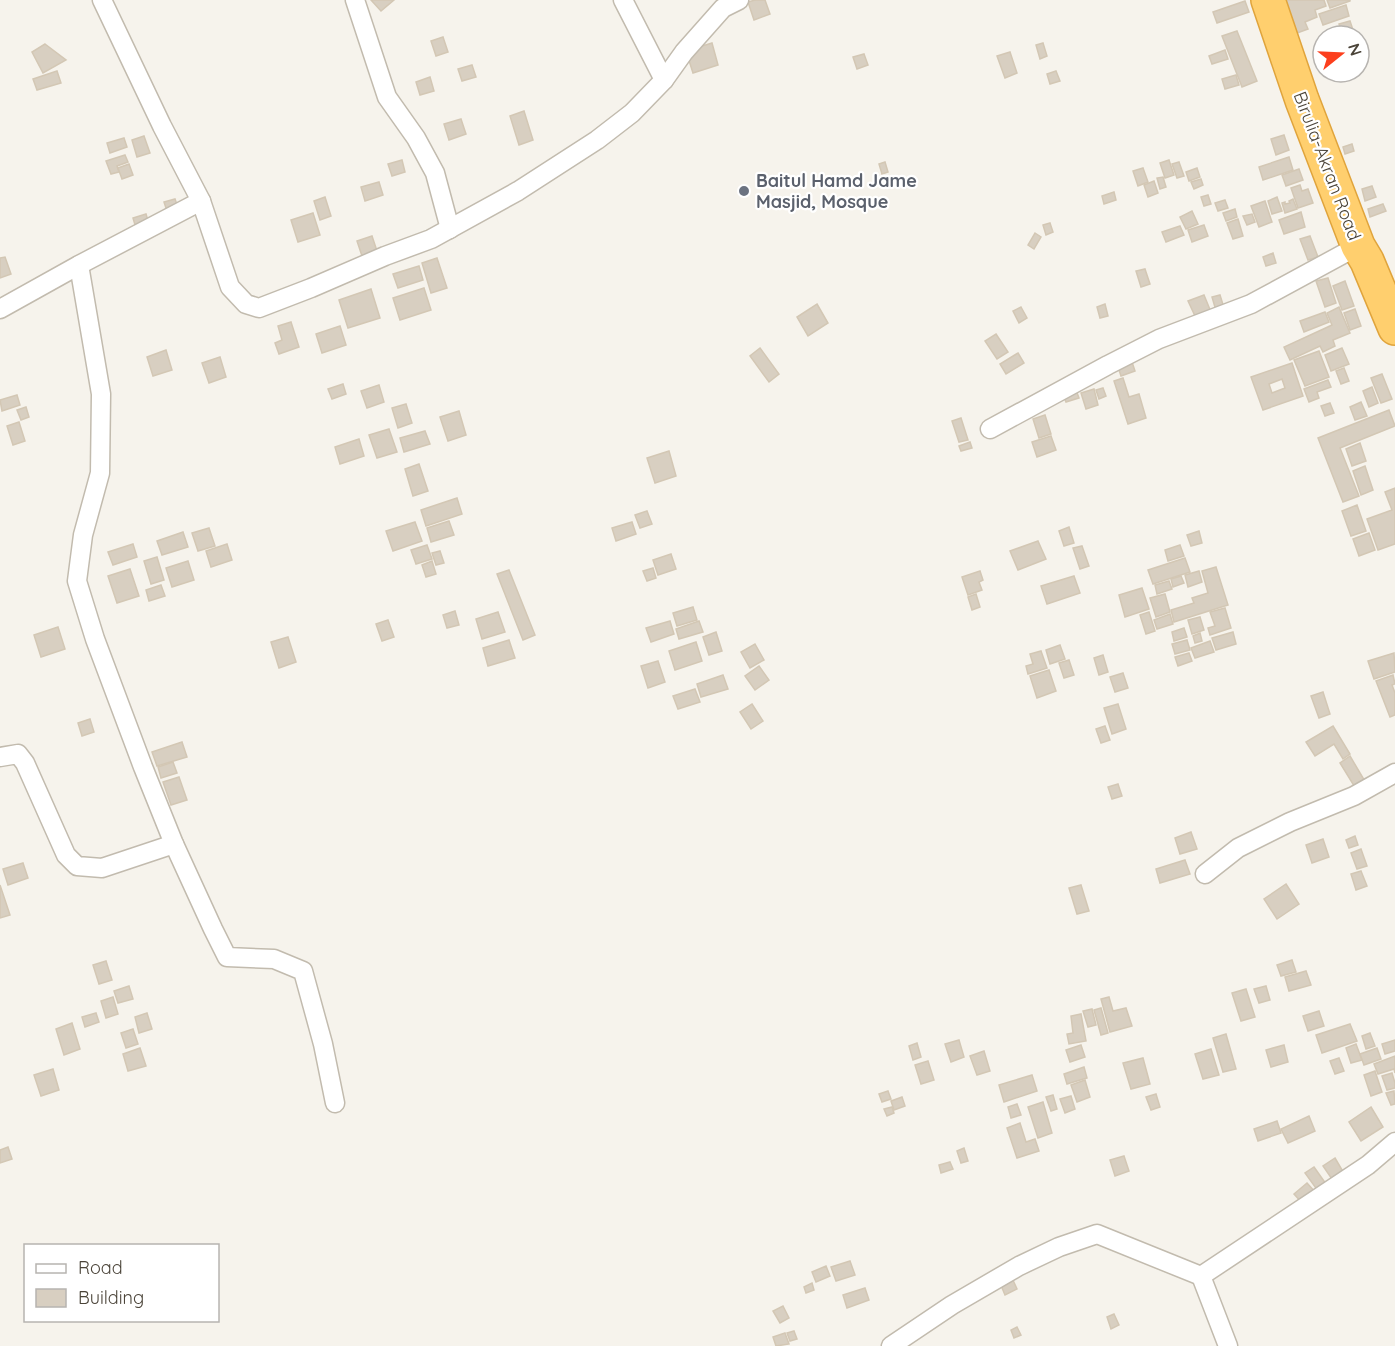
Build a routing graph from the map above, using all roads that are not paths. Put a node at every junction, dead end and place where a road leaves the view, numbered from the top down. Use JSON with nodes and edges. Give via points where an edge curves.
{"nodes":[{"id":1,"x":102,"y":0,"type":"edge"},
{"id":2,"x":355,"y":0,"type":"edge"},
{"id":3,"x":623,"y":0,"type":"edge"},
{"id":4,"x":739,"y":0,"type":"edge"},
{"id":5,"x":1268,"y":0,"type":"edge"},
{"id":6,"x":664,"y":80,"type":"junction"},
{"id":7,"x":201,"y":201,"type":"junction"},
{"id":8,"x":450,"y":230,"type":"junction"},
{"id":9,"x":1358,"y":246,"type":"junction"},
{"id":10,"x":79,"y":265,"type":"junction"},
{"id":11,"x":0,"y":309,"type":"edge"},
{"id":12,"x":1395,"y":328,"type":"edge"},
{"id":13,"x":990,"y":429,"type":"dead end"},
{"id":14,"x":0,"y":757,"type":"edge"},
{"id":15,"x":1395,"y":773,"type":"edge"},
{"id":16,"x":174,"y":844,"type":"junction"},
{"id":17,"x":1205,"y":874,"type":"dead end"},
{"id":18,"x":335,"y":1103,"type":"dead end"},
{"id":19,"x":1395,"y":1142,"type":"edge"},
{"id":20,"x":1201,"y":1276,"type":"junction"},
{"id":21,"x":891,"y":1346,"type":"edge"},
{"id":22,"x":1228,"y":1346,"type":"edge"}],
"edges":[{"from":1,"to":7,"type":"street"},
{"from":2,"to":8,"type":"street","via":[[387,97],[435,173]]},
{"from":3,"to":6,"type":"street"},
{"from":4,"to":6,"type":"street","via":[[723,8]]},
{"from":5,"to":9,"type":"highway","name":"Birulia-Akran Road"},
{"from":6,"to":8,"type":"street","via":[[632,113],[597,140],[518,192]]},
{"from":7,"to":8,"type":"street","via":[[230,287],[246,304],[260,308]]},
{"from":7,"to":10,"type":"street"},
{"from":9,"to":12,"type":"highway","name":"Birulia-Akran Road"},
{"from":9,"to":13,"type":"street","via":[[1251,304],[1148,344]]},
{"from":10,"to":11,"type":"street"},
{"from":10,"to":16,"type":"street","via":[[101,405],[100,472],[83,535],[77,581],[142,766]]},
{"from":14,"to":16,"type":"street","via":[[18,754],[25,763],[66,855],[77,867],[102,868]]},
{"from":15,"to":17,"type":"street","via":[[1354,796],[1238,848]]},
{"from":16,"to":18,"type":"street","via":[[227,957],[274,959],[303,971]]},
{"from":19,"to":20,"type":"street","via":[[1368,1165]]},
{"from":20,"to":21,"type":"street","via":[[1097,1234],[1019,1266]]},
{"from":20,"to":22,"type":"street"}]}
